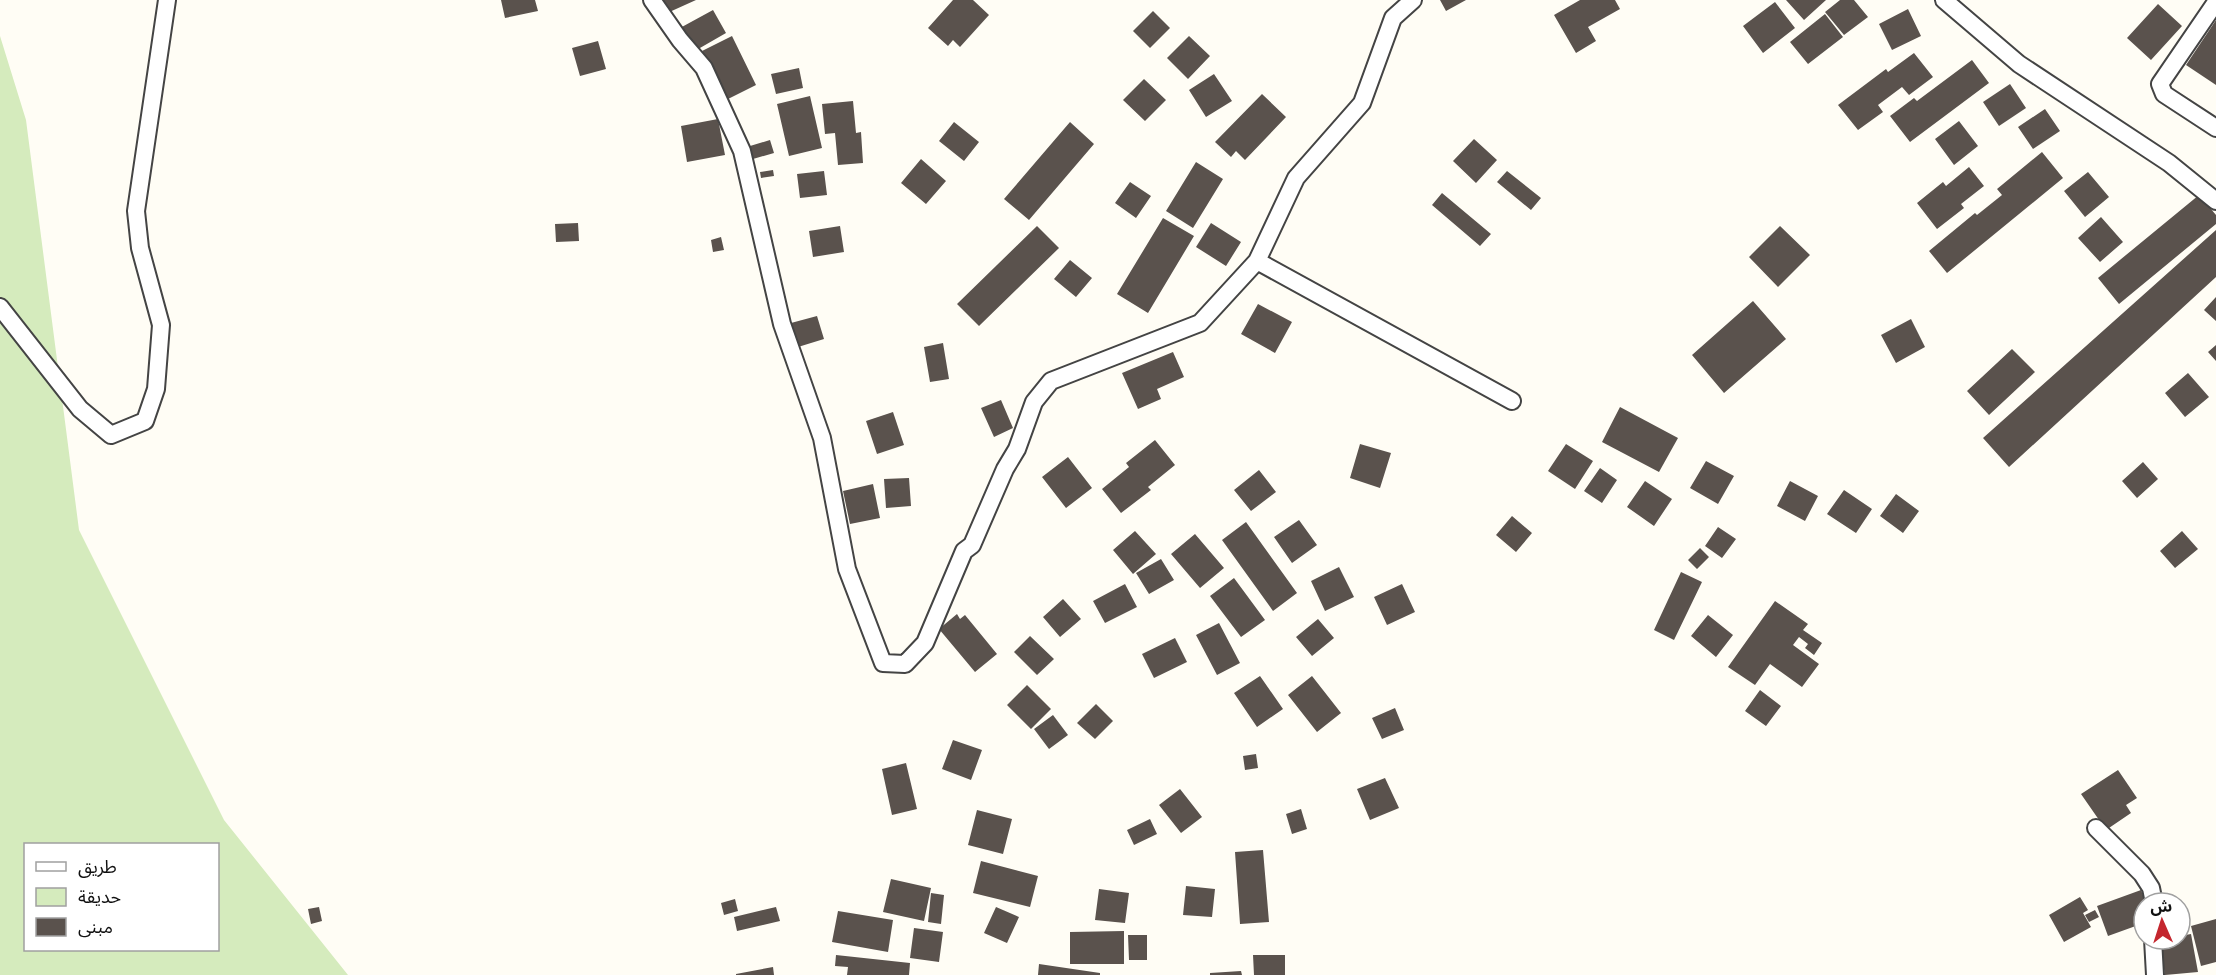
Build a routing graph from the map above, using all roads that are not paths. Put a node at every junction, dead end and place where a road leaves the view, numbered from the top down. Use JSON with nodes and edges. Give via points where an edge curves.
{"nodes":[{"id":1,"x":167,"y":0,"type":"edge"},
{"id":2,"x":652,"y":0,"type":"edge"},
{"id":3,"x":1413,"y":0,"type":"edge"},
{"id":4,"x":1944,"y":0,"type":"edge"},
{"id":5,"x":2216,"y":2,"type":"edge"},
{"id":6,"x":2216,"y":128,"type":"edge"},
{"id":7,"x":2216,"y":201,"type":"edge"},
{"id":8,"x":1257,"y":261,"type":"junction"},
{"id":9,"x":0,"y":307,"type":"edge"},
{"id":10,"x":1512,"y":400,"type":"dead end"},
{"id":11,"x":2096,"y":828,"type":"dead end"},
{"id":12,"x":2152,"y":891,"type":"edge"},
{"id":13,"x":2153,"y":951,"type":"edge"},
{"id":14,"x":2155,"y":975,"type":"edge"}],
"edges":[{"from":1,"to":9,"type":"street","via":[[136,211],[140,248],[161,325],[156,389],[145,421],[111,435],[80,410]]},
{"from":2,"to":8,"type":"street","via":[[704,68],[742,151],[782,324],[822,438],[847,569],[883,663],[905,664],[925,643],[964,551],[972,545],[1017,449],[1034,402],[1051,381],[1200,323]]},
{"from":3,"to":8,"type":"street","via":[[1394,18],[1362,103],[1296,178]]},
{"from":4,"to":7,"type":"street","via":[[2019,64],[2169,163]]},
{"from":5,"to":6,"type":"street","via":[[2160,84],[2164,94]]},
{"from":8,"to":10,"type":"street"},
{"from":11,"to":12,"type":"street","via":[[2142,874]]},
{"from":13,"to":14,"type":"street"}]}
